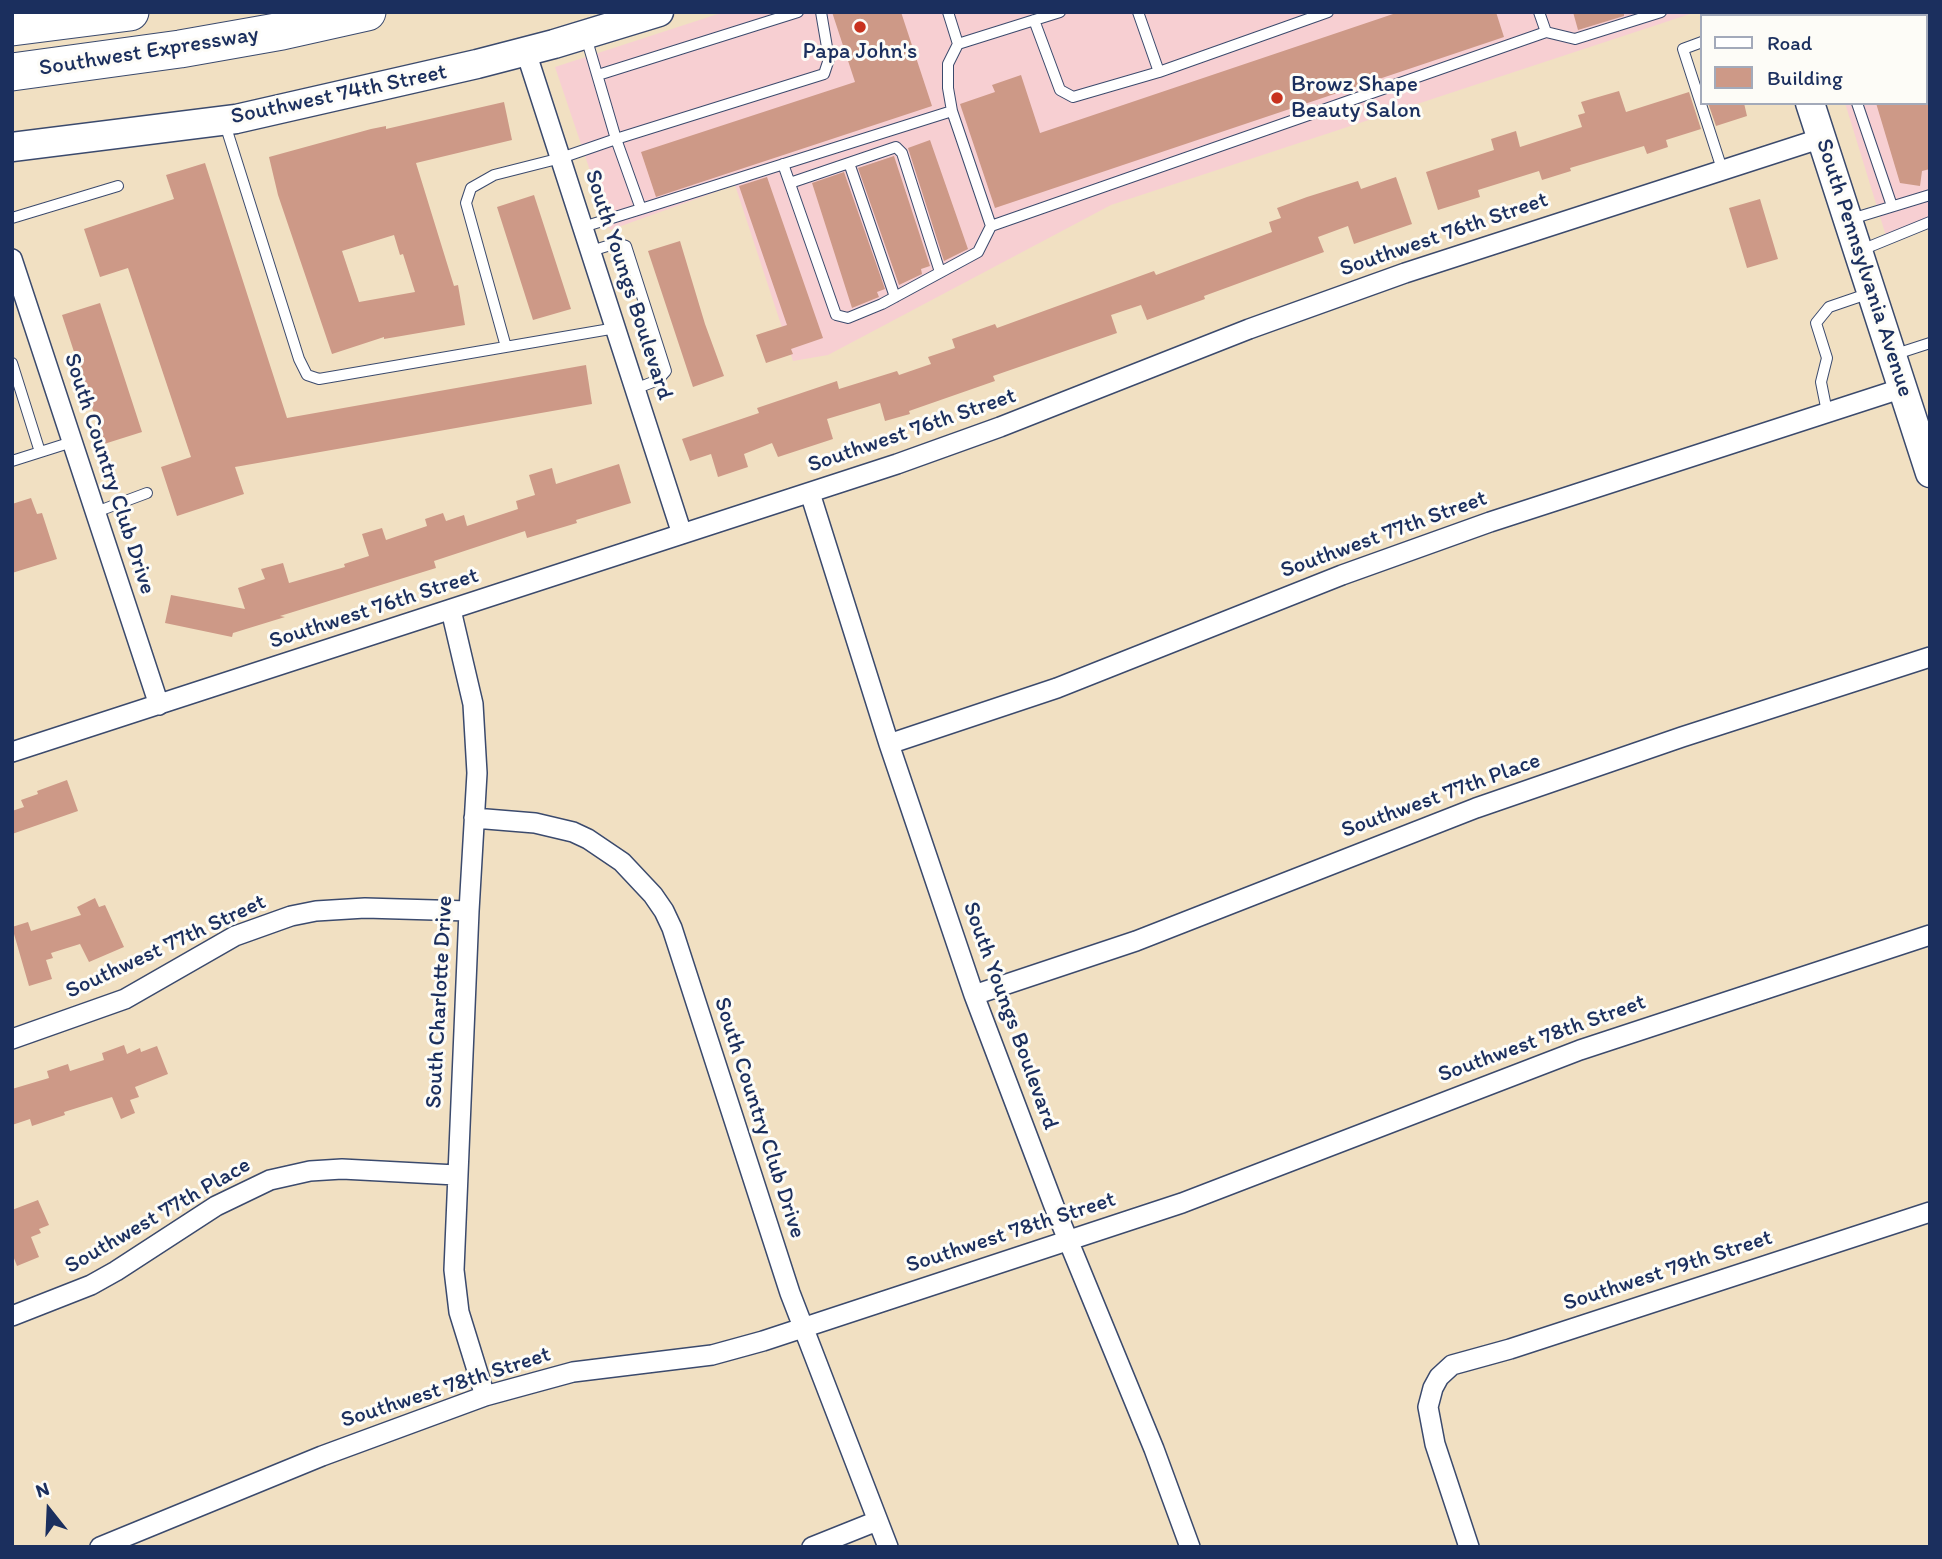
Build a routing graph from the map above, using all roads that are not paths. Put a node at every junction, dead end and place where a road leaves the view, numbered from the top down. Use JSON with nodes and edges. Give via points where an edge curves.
{"nodes":[{"id":1,"x":130,"y":12,"type":"edge"},
{"id":2,"x":367,"y":12,"type":"edge"},
{"id":3,"x":659,"y":12,"type":"edge"},
{"id":4,"x":798,"y":12,"type":"edge"},
{"id":5,"x":821,"y":12,"type":"edge"},
{"id":6,"x":948,"y":12,"type":"edge"},
{"id":7,"x":1060,"y":12,"type":"edge"},
{"id":8,"x":1138,"y":12,"type":"edge"},
{"id":9,"x":1328,"y":12,"type":"edge"},
{"id":10,"x":1539,"y":12,"type":"edge"},
{"id":11,"x":1661,"y":12,"type":"edge"},
{"id":12,"x":1034,"y":20,"type":"junction"},
{"id":13,"x":12,"y":27,"type":"edge"},
{"id":14,"x":1546,"y":32,"type":"junction"},
{"id":15,"x":586,"y":35,"type":"junction"},
{"id":16,"x":1700,"y":43,"type":"edge"},
{"id":17,"x":958,"y":44,"type":"junction"},
{"id":18,"x":526,"y":52,"type":"junction"},
{"id":19,"x":12,"y":72,"type":"edge"},
{"id":20,"x":1159,"y":72,"type":"junction"},
{"id":21,"x":598,"y":75,"type":"junction"},
{"id":22,"x":1700,"y":101,"type":"edge"},
{"id":23,"x":1701,"y":105,"type":"edge"},
{"id":24,"x":1811,"y":105,"type":"edge"},
{"id":25,"x":1858,"y":105,"type":"edge"},
{"id":26,"x":952,"y":111,"type":"junction"},
{"id":27,"x":224,"y":121,"type":"junction"},
{"id":28,"x":1822,"y":138,"type":"junction"},
{"id":29,"x":616,"y":139,"type":"junction"},
{"id":30,"x":12,"y":147,"type":"edge"},
{"id":31,"x":561,"y":158,"type":"junction"},
{"id":32,"x":849,"y":163,"type":"junction"},
{"id":33,"x":783,"y":164,"type":"junction"},
{"id":34,"x":1722,"y":169,"type":"junction"},
{"id":35,"x":790,"y":183,"type":"junction"},
{"id":36,"x":118,"y":186,"type":"dead end"},
{"id":37,"x":1930,"y":195,"type":"edge"},
{"id":38,"x":1892,"y":206,"type":"junction"},
{"id":39,"x":641,"y":209,"type":"junction"},
{"id":40,"x":12,"y":218,"type":"edge"},
{"id":41,"x":1848,"y":220,"type":"junction"},
{"id":42,"x":1930,"y":222,"type":"edge"},
{"id":43,"x":990,"y":226,"type":"junction"},
{"id":44,"x":583,"y":227,"type":"junction"},
{"id":45,"x":591,"y":251,"type":"junction"},
{"id":46,"x":1858,"y":252,"type":"junction"},
{"id":47,"x":14,"y":271,"type":"edge"},
{"id":48,"x":940,"y":272,"type":"junction"},
{"id":49,"x":1872,"y":293,"type":"junction"},
{"id":50,"x":895,"y":297,"type":"junction"},
{"id":51,"x":616,"y":328,"type":"junction"},
{"id":52,"x":1930,"y":343,"type":"edge"},
{"id":53,"x":506,"y":347,"type":"junction"},
{"id":54,"x":1892,"y":356,"type":"junction"},
{"id":55,"x":12,"y":363,"type":"edge"},
{"id":56,"x":1903,"y":388,"type":"junction"},
{"id":57,"x":635,"y":389,"type":"junction"},
{"id":58,"x":1827,"y":412,"type":"junction"},
{"id":59,"x":72,"y":442,"type":"junction"},
{"id":60,"x":40,"y":452,"type":"junction"},
{"id":61,"x":12,"y":461,"type":"edge"},
{"id":62,"x":1930,"y":473,"type":"edge"},
{"id":63,"x":148,"y":493,"type":"dead end"},
{"id":64,"x":810,"y":493,"type":"junction"},
{"id":65,"x":96,"y":512,"type":"junction"},
{"id":66,"x":682,"y":534,"type":"junction"},
{"id":67,"x":451,"y":610,"type":"junction"},
{"id":68,"x":1930,"y":657,"type":"edge"},
{"id":69,"x":159,"y":705,"type":"junction"},
{"id":70,"x":889,"y":744,"type":"junction"},
{"id":71,"x":12,"y":752,"type":"edge"},
{"id":72,"x":474,"y":818,"type":"junction"},
{"id":73,"x":469,"y":911,"type":"junction"},
{"id":74,"x":1930,"y":935,"type":"edge"},
{"id":75,"x":974,"y":995,"type":"junction"},
{"id":76,"x":12,"y":1039,"type":"edge"},
{"id":77,"x":456,"y":1175,"type":"junction"},
{"id":78,"x":1930,"y":1212,"type":"edge"},
{"id":79,"x":1069,"y":1241,"type":"junction"},
{"id":80,"x":12,"y":1316,"type":"edge"},
{"id":81,"x":802,"y":1327,"type":"junction"},
{"id":82,"x":485,"y":1396,"type":"junction"},
{"id":83,"x":877,"y":1521,"type":"junction"},
{"id":84,"x":100,"y":1547,"type":"edge"},
{"id":85,"x":812,"y":1547,"type":"edge"},
{"id":86,"x":888,"y":1547,"type":"edge"},
{"id":87,"x":1190,"y":1547,"type":"edge"},
{"id":88,"x":1469,"y":1547,"type":"edge"}],
"edges":[{"from":1,"to":13,"type":"highway","name":"Southwest Expressway"},
{"from":2,"to":19,"type":"highway","name":"Southwest Expressway","via":[[180,49]]},
{"from":3,"to":15,"type":"main road","name":"Southwest 74th Street"},
{"from":4,"to":21,"type":"lane"},
{"from":5,"to":29,"type":"lane","via":[[829,59],[824,74]]},
{"from":6,"to":17,"type":"lane"},
{"from":7,"to":12,"type":"lane"},
{"from":8,"to":20,"type":"lane"},
{"from":9,"to":20,"type":"lane"},
{"from":10,"to":14,"type":"lane"},
{"from":11,"to":14,"type":"lane","via":[[1575,39]]},
{"from":12,"to":17,"type":"lane"},
{"from":12,"to":20,"type":"lane","via":[[1060,90],[1073,97]]},
{"from":14,"to":43,"type":"lane"},
{"from":15,"to":18,"type":"main road","name":"Southwest 74th Street"},
{"from":15,"to":21,"type":"lane"},
{"from":16,"to":22,"type":"lane","via":[[1683,49]]},
{"from":17,"to":26,"type":"lane","via":[[948,64]]},
{"from":18,"to":27,"type":"main road","name":"Southwest 74th Street"},
{"from":18,"to":31,"type":"street","name":"South Youngs Boulevard"},
{"from":21,"to":29,"type":"lane"},
{"from":23,"to":34,"type":"lane"},
{"from":24,"to":28,"type":"main road","name":"South Pennsylvania Avenue"},
{"from":25,"to":38,"type":"lane"},
{"from":26,"to":33,"type":"lane"},
{"from":26,"to":43,"type":"lane"},
{"from":27,"to":30,"type":"main road","name":"Southwest 74th Street"},
{"from":27,"to":53,"type":"lane","via":[[307,375],[319,379]]},
{"from":28,"to":34,"type":"street","name":"Southwest 76th Street"},
{"from":28,"to":41,"type":"main road","name":"South Pennsylvania Avenue"},
{"from":29,"to":31,"type":"lane"},
{"from":29,"to":39,"type":"lane"},
{"from":31,"to":44,"type":"street","name":"South Youngs Boulevard"},
{"from":31,"to":53,"type":"lane","via":[[494,175],[471,188],[466,202]]},
{"from":32,"to":35,"type":"lane"},
{"from":32,"to":48,"type":"lane","via":[[895,147],[902,153]]},
{"from":32,"to":50,"type":"lane"},
{"from":33,"to":35,"type":"lane"},
{"from":33,"to":39,"type":"lane"},
{"from":34,"to":64,"type":"street","name":"Southwest 76th Street","via":[[1405,273],[1000,427]]},
{"from":35,"to":50,"type":"lane","via":[[836,315],[848,318]]},
{"from":36,"to":40,"type":"lane"},
{"from":37,"to":38,"type":"lane"},
{"from":38,"to":41,"type":"lane"},
{"from":39,"to":44,"type":"lane"},
{"from":41,"to":46,"type":"main road","name":"South Pennsylvania Avenue"},
{"from":42,"to":46,"type":"lane"},
{"from":43,"to":48,"type":"lane","via":[[978,252]]},
{"from":44,"to":45,"type":"street","name":"South Youngs Boulevard"},
{"from":45,"to":51,"type":"street","name":"South Youngs Boulevard"},
{"from":45,"to":57,"type":"lane","via":[[617,243],[625,246],[666,371],[658,380]]},
{"from":46,"to":49,"type":"main road","name":"South Pennsylvania Avenue"},
{"from":47,"to":59,"type":"street","name":"South Country Club Drive"},
{"from":48,"to":50,"type":"lane"},
{"from":49,"to":54,"type":"main road","name":"South Pennsylvania Avenue"},
{"from":49,"to":58,"type":"lane","via":[[1829,307],[1816,323],[1827,358],[1821,382]]},
{"from":51,"to":53,"type":"lane"},
{"from":51,"to":57,"type":"street","name":"South Youngs Boulevard"},
{"from":52,"to":54,"type":"lane"},
{"from":54,"to":56,"type":"main road","name":"South Pennsylvania Avenue"},
{"from":55,"to":60,"type":"lane"},
{"from":56,"to":58,"type":"street","name":"Southwest 77th Street"},
{"from":56,"to":62,"type":"main road","name":"South Pennsylvania Avenue"},
{"from":57,"to":66,"type":"street","name":"South Youngs Boulevard"},
{"from":58,"to":70,"type":"street","name":"Southwest 77th Street","via":[[1490,522],[1342,575],[1069,684]]},
{"from":59,"to":60,"type":"lane"},
{"from":59,"to":65,"type":"street","name":"South Country Club Drive"},
{"from":60,"to":61,"type":"lane"},
{"from":63,"to":65,"type":"lane"},
{"from":64,"to":66,"type":"street","name":"Southwest 76th Street"},
{"from":64,"to":70,"type":"street","name":"South Youngs Boulevard"},
{"from":65,"to":69,"type":"street","name":"South Country Club Drive"},
{"from":66,"to":67,"type":"street","name":"Southwest 76th Street"},
{"from":67,"to":69,"type":"street","name":"Southwest 76th Street"},
{"from":67,"to":72,"type":"street","name":"South Charlotte Drive","via":[[476,730]]},
{"from":68,"to":75,"type":"street","name":"Southwest 77th Place","via":[[1489,803],[1136,940]]},
{"from":69,"to":71,"type":"street","name":"Southwest 76th Street"},
{"from":70,"to":75,"type":"street","name":"South Youngs Boulevard"},
{"from":72,"to":73,"type":"street","name":"South Charlotte Drive"},
{"from":72,"to":81,"type":"street","name":"South Country Club Drive","via":[[535,824],[588,839],[622,862],[664,911]]},
{"from":73,"to":76,"type":"street","name":"Southwest 77th Street","via":[[340,909],[291,916],[235,936],[125,999]]},
{"from":73,"to":77,"type":"street","name":"South Charlotte Drive"},
{"from":74,"to":79,"type":"street","name":"Southwest 78th Street","via":[[1580,1050],[1182,1203]]},
{"from":75,"to":79,"type":"street","name":"South Youngs Boulevard"},
{"from":77,"to":80,"type":"street","name":"Southwest 77th Place","via":[[342,1169],[270,1180],[216,1206],[91,1285]]},
{"from":77,"to":82,"type":"street","name":"South Charlotte Drive","via":[[456,1293]]},
{"from":78,"to":88,"type":"street","name":"Southwest 79th Street","via":[[1452,1365],[1439,1377],[1428,1407],[1431,1430]]},
{"from":79,"to":81,"type":"street","name":"Southwest 78th Street"},
{"from":79,"to":87,"type":"street","name":"South Youngs Boulevard"},
{"from":81,"to":82,"type":"street","name":"Southwest 78th Street","via":[[712,1355],[573,1372]]},
{"from":81,"to":83,"type":"street","name":"South Country Club Drive"},
{"from":82,"to":84,"type":"street","name":"Southwest 78th Street","via":[[322,1456]]},
{"from":83,"to":85,"type":"street"},
{"from":83,"to":86,"type":"street","name":"South Country Club Drive"}]}
